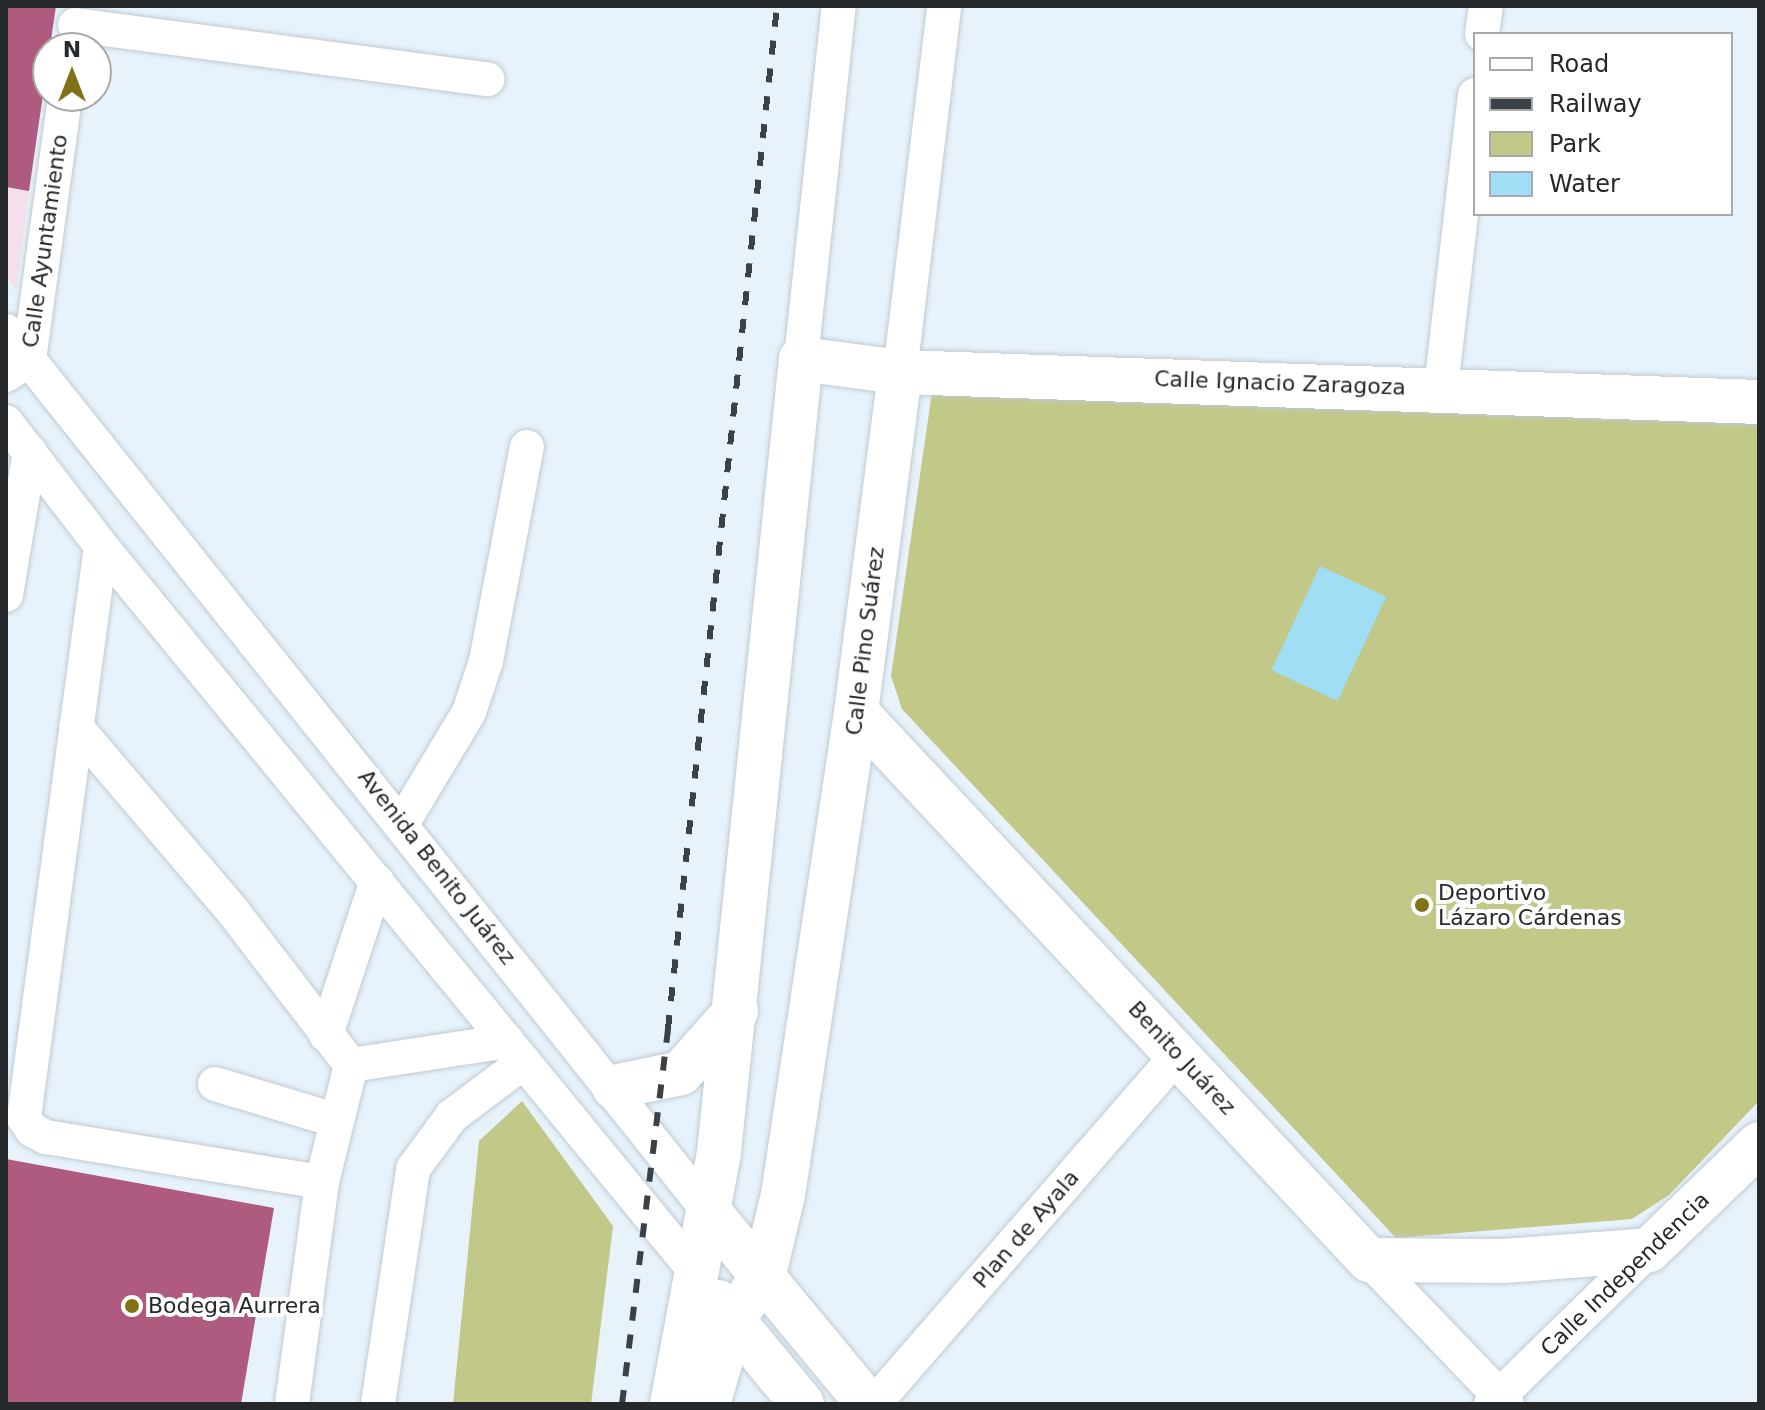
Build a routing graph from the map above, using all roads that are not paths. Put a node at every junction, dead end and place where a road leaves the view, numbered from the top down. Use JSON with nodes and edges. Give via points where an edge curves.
{"nodes":[{"id":1,"x":839,"y":6,"type":"edge"},
{"id":2,"x":944,"y":6,"type":"edge"},
{"id":3,"x":1486,"y":6,"type":"edge"},
{"id":4,"x":74,"y":26,"type":"edge"},
{"id":5,"x":1482,"y":32,"type":"edge"},
{"id":6,"x":487,"y":79,"type":"dead end"},
{"id":7,"x":62,"y":112,"type":"edge"},
{"id":8,"x":1473,"y":112,"type":"edge"},
{"id":9,"x":6,"y":331,"type":"edge"},
{"id":10,"x":801,"y":359,"type":"junction"},
{"id":11,"x":17,"y":367,"type":"edge"},
{"id":12,"x":900,"y":372,"type":"junction"},
{"id":13,"x":1441,"y":388,"type":"junction"},
{"id":14,"x":1759,"y":402,"type":"edge"},
{"id":15,"x":6,"y":422,"type":"edge"},
{"id":16,"x":527,"y":447,"type":"dead end"},
{"id":17,"x":30,"y":452,"type":"junction"},
{"id":18,"x":101,"y":546,"type":"junction"},
{"id":19,"x":6,"y":595,"type":"edge"},
{"id":20,"x":856,"y":712,"type":"junction"},
{"id":21,"x":76,"y":727,"type":"junction"},
{"id":22,"x":403,"y":822,"type":"junction"},
{"id":23,"x":377,"y":881,"type":"junction"},
{"id":24,"x":736,"y":1011,"type":"junction"},
{"id":25,"x":326,"y":1035,"type":"junction"},
{"id":26,"x":516,"y":1051,"type":"junction"},
{"id":27,"x":1178,"y":1054,"type":"junction"},
{"id":28,"x":351,"y":1065,"type":"junction"},
{"id":29,"x":215,"y":1084,"type":"dead end"},
{"id":30,"x":614,"y":1087,"type":"junction"},
{"id":31,"x":335,"y":1120,"type":"junction"},
{"id":32,"x":1759,"y":1144,"type":"edge"},
{"id":33,"x":322,"y":1182,"type":"junction"},
{"id":34,"x":710,"y":1213,"type":"junction"},
{"id":35,"x":1649,"y":1250,"type":"junction"},
{"id":36,"x":1369,"y":1260,"type":"junction"},
{"id":37,"x":695,"y":1271,"type":"junction"},
{"id":38,"x":764,"y":1274,"type":"junction"},
{"id":39,"x":733,"y":1320,"type":"junction"},
{"id":40,"x":1499,"y":1401,"type":"edge"},
{"id":41,"x":292,"y":1404,"type":"edge"},
{"id":42,"x":378,"y":1404,"type":"edge"},
{"id":43,"x":672,"y":1404,"type":"edge"},
{"id":44,"x":708,"y":1404,"type":"edge"},
{"id":45,"x":802,"y":1404,"type":"edge"},
{"id":46,"x":871,"y":1404,"type":"edge"}],
"edges":[{"from":1,"to":10,"type":"street"},
{"from":2,"to":12,"type":"street","name":"Calle Pino Suárez"},
{"from":3,"to":5,"type":"street"},
{"from":4,"to":6,"type":"street"},
{"from":7,"to":11,"type":"street","name":"Calle Ayuntamiento"},
{"from":8,"to":13,"type":"street"},
{"from":9,"to":11,"type":"street","name":"Avenida Benito Juárez"},
{"from":10,"to":12,"type":"main road","name":"Calle Ignacio Zaragoza"},
{"from":10,"to":24,"type":"main road"},
{"from":11,"to":22,"type":"street","name":"Avenida Benito Juárez"},
{"from":12,"to":13,"type":"main road","name":"Calle Ignacio Zaragoza"},
{"from":12,"to":20,"type":"main road","name":"Calle Pino Suárez"},
{"from":13,"to":14,"type":"main road","name":"Calle Ignacio Zaragoza"},
{"from":15,"to":17,"type":"street"},
{"from":16,"to":22,"type":"street","via":[[486,661],[469,712]]},
{"from":17,"to":18,"type":"street"},
{"from":17,"to":19,"type":"street"},
{"from":18,"to":21,"type":"street"},
{"from":18,"to":23,"type":"street"},
{"from":20,"to":27,"type":"main road","name":"Benito Juárez"},
{"from":20,"to":38,"type":"main road","name":"Calle Pino Suárez","via":[[800,1093]]},
{"from":21,"to":25,"type":"street","via":[[235,914]]},
{"from":21,"to":33,"type":"street","via":[[24,1118],[46,1137]]},
{"from":22,"to":30,"type":"street","name":"Avenida Benito Juárez"},
{"from":23,"to":25,"type":"street"},
{"from":23,"to":26,"type":"street"},
{"from":24,"to":30,"type":"main road","via":[[681,1073]]},
{"from":24,"to":34,"type":"main road"},
{"from":25,"to":28,"type":"street"},
{"from":26,"to":28,"type":"street"},
{"from":26,"to":37,"type":"street"},
{"from":26,"to":42,"type":"street","via":[[452,1116],[413,1169]]},
{"from":27,"to":36,"type":"main road","name":"Benito Juárez"},
{"from":27,"to":46,"type":"street","name":"Plan de Ayala"},
{"from":28,"to":31,"type":"street"},
{"from":29,"to":31,"type":"street"},
{"from":30,"to":34,"type":"street","name":"Avenida Benito Juárez"},
{"from":31,"to":33,"type":"street"},
{"from":32,"to":35,"type":"main road","name":"Calle Independencia"},
{"from":33,"to":41,"type":"street"},
{"from":34,"to":37,"type":"main road"},
{"from":34,"to":38,"type":"main road","name":"Avenida Benito Juárez"},
{"from":35,"to":36,"type":"main road","via":[[1504,1261]]},
{"from":35,"to":40,"type":"street","name":"Calle Independencia"},
{"from":36,"to":40,"type":"street","name":"Benito Juárez"},
{"from":37,"to":39,"type":"main road"},
{"from":37,"to":43,"type":"main road"},
{"from":38,"to":39,"type":"main road"},
{"from":38,"to":46,"type":"main road","name":"Avenida Benito Juárez"},
{"from":39,"to":44,"type":"main road"},
{"from":39,"to":45,"type":"main road"}]}
